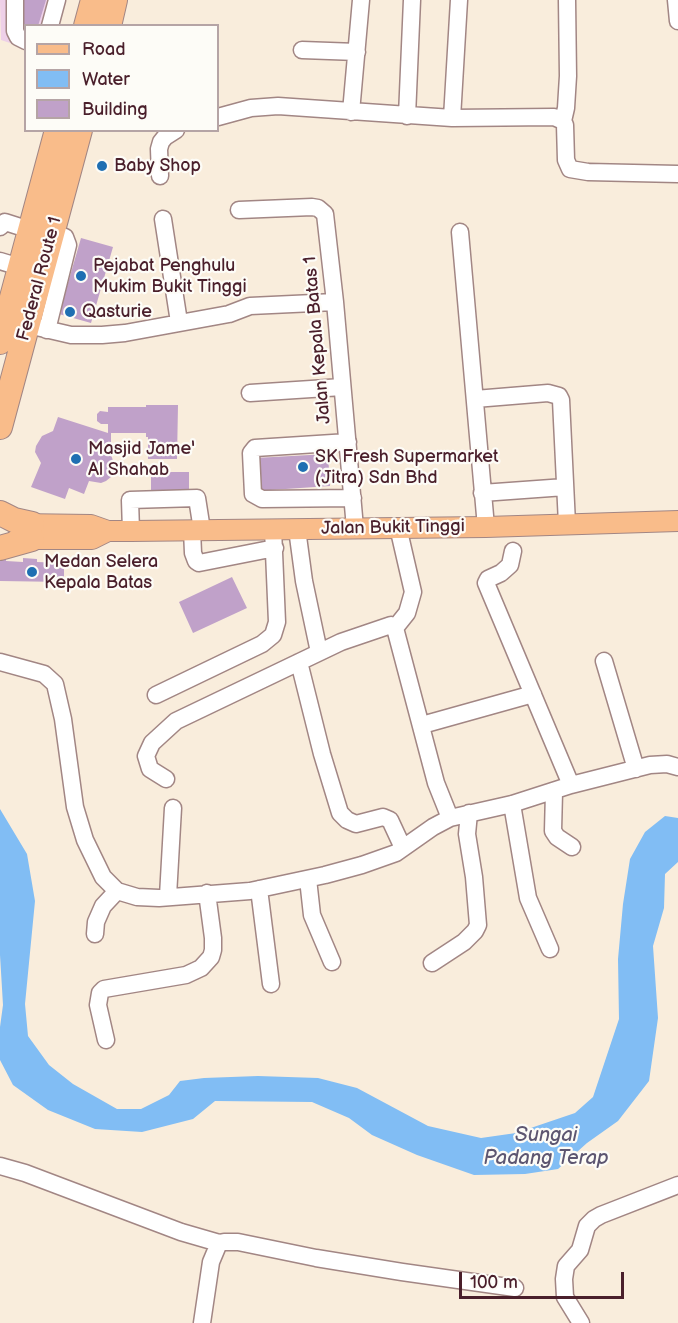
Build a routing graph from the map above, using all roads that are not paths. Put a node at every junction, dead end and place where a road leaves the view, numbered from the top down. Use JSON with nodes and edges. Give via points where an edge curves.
{"nodes":[{"id":1,"x":15,"y":0,"type":"edge"},
{"id":2,"x":57,"y":0,"type":"edge"},
{"id":3,"x":93,"y":0,"type":"edge"},
{"id":4,"x":115,"y":0,"type":"edge"},
{"id":5,"x":361,"y":0,"type":"edge"},
{"id":6,"x":412,"y":0,"type":"edge"},
{"id":7,"x":459,"y":0,"type":"edge"},
{"id":8,"x":567,"y":0,"type":"edge"},
{"id":9,"x":676,"y":0,"type":"edge"},
{"id":10,"x":678,"y":21,"type":"edge"},
{"id":11,"x":51,"y":24,"type":"edge"},
{"id":12,"x":87,"y":24,"type":"edge"},
{"id":13,"x":109,"y":24,"type":"edge"},
{"id":14,"x":24,"y":41,"type":"edge"},
{"id":15,"x":302,"y":50,"type":"dead end"},
{"id":16,"x":357,"y":52,"type":"junction"},
{"id":17,"x":351,"y":112,"type":"junction"},
{"id":18,"x":407,"y":116,"type":"junction"},
{"id":19,"x":219,"y":117,"type":"edge"},
{"id":20,"x":452,"y":118,"type":"junction"},
{"id":21,"x":563,"y":121,"type":"junction"},
{"id":22,"x":57,"y":132,"type":"edge"},
{"id":23,"x":79,"y":132,"type":"edge"},
{"id":24,"x":173,"y":132,"type":"edge"},
{"id":25,"x":678,"y":174,"type":"edge"},
{"id":26,"x":160,"y":176,"type":"dead end"},
{"id":27,"x":239,"y":210,"type":"dead end"},
{"id":28,"x":164,"y":219,"type":"dead end"},
{"id":29,"x":0,"y":227,"type":"edge"},
{"id":30,"x":42,"y":231,"type":"junction"},
{"id":31,"x":460,"y":232,"type":"dead end"},
{"id":32,"x":10,"y":264,"type":"edge"},
{"id":33,"x":335,"y":302,"type":"junction"},
{"id":34,"x":179,"y":322,"type":"junction"},
{"id":35,"x":37,"y":327,"type":"junction"},
{"id":36,"x":0,"y":342,"type":"edge"},
{"id":37,"x":342,"y":387,"type":"junction"},
{"id":38,"x":250,"y":393,"type":"dead end"},
{"id":39,"x":475,"y":399,"type":"junction"},
{"id":40,"x":0,"y":427,"type":"edge"},
{"id":41,"x":343,"y":442,"type":"junction"},
{"id":42,"x":566,"y":487,"type":"junction"},
{"id":43,"x":482,"y":493,"type":"junction"},
{"id":44,"x":347,"y":498,"type":"junction"},
{"id":45,"x":0,"y":513,"type":"edge"},
{"id":46,"x":678,"y":521,"type":"edge"},
{"id":47,"x":0,"y":523,"type":"edge"},
{"id":48,"x":567,"y":524,"type":"junction"},
{"id":49,"x":398,"y":527,"type":"junction"},
{"id":50,"x":486,"y":527,"type":"junction"},
{"id":51,"x":355,"y":528,"type":"junction"},
{"id":52,"x":297,"y":529,"type":"junction"},
{"id":53,"x":197,"y":530,"type":"junction"},
{"id":54,"x":32,"y":531,"type":"junction"},
{"id":55,"x":131,"y":531,"type":"junction"},
{"id":56,"x":0,"y":538,"type":"edge"},
{"id":57,"x":274,"y":539,"type":"junction"},
{"id":58,"x":0,"y":548,"type":"edge"},
{"id":59,"x":513,"y":551,"type":"dead end"},
{"id":60,"x":395,"y":628,"type":"junction"},
{"id":61,"x":319,"y":652,"type":"junction"},
{"id":62,"x":604,"y":661,"type":"dead end"},
{"id":63,"x":0,"y":662,"type":"edge"},
{"id":64,"x":299,"y":662,"type":"junction"},
{"id":65,"x":533,"y":694,"type":"junction"},
{"id":66,"x":156,"y":695,"type":"dead end"},
{"id":67,"x":422,"y":725,"type":"junction"},
{"id":68,"x":678,"y":767,"type":"edge"},
{"id":69,"x":636,"y":769,"type":"junction"},
{"id":70,"x":166,"y":779,"type":"dead end"},
{"id":71,"x":571,"y":786,"type":"junction"},
{"id":72,"x":554,"y":792,"type":"junction"},
{"id":73,"x":512,"y":804,"type":"junction"},
{"id":74,"x":173,"y":808,"type":"dead end"},
{"id":75,"x":469,"y":813,"type":"junction"},
{"id":76,"x":450,"y":818,"type":"junction"},
{"id":77,"x":572,"y":847,"type":"dead end"},
{"id":78,"x":403,"y":848,"type":"junction"},
{"id":79,"x":308,"y":879,"type":"junction"},
{"id":80,"x":259,"y":889,"type":"junction"},
{"id":81,"x":117,"y":891,"type":"junction"},
{"id":82,"x":207,"y":893,"type":"junction"},
{"id":83,"x":168,"y":896,"type":"junction"},
{"id":84,"x":95,"y":934,"type":"dead end"},
{"id":85,"x":550,"y":949,"type":"dead end"},
{"id":86,"x":332,"y":962,"type":"dead end"},
{"id":87,"x":432,"y":963,"type":"dead end"},
{"id":88,"x":271,"y":984,"type":"dead end"},
{"id":89,"x":106,"y":1040,"type":"dead end"},
{"id":90,"x":0,"y":1166,"type":"edge"},
{"id":91,"x":678,"y":1185,"type":"edge"},
{"id":92,"x":219,"y":1243,"type":"junction"},
{"id":93,"x":515,"y":1288,"type":"dead end"},
{"id":94,"x":202,"y":1323,"type":"edge"},
{"id":95,"x":581,"y":1323,"type":"edge"}],
"edges":[{"from":1,"to":14,"type":"street","via":[[15,34]]},
{"from":2,"to":11,"type":"street"},
{"from":3,"to":12,"type":"highway"},
{"from":4,"to":13,"type":"highway"},
{"from":5,"to":16,"type":"street"},
{"from":6,"to":18,"type":"street"},
{"from":7,"to":20,"type":"street"},
{"from":8,"to":21,"type":"street"},
{"from":9,"to":10,"type":"street"},
{"from":15,"to":16,"type":"street"},
{"from":16,"to":17,"type":"street"},
{"from":17,"to":18,"type":"street"},
{"from":17,"to":19,"type":"street","via":[[264,106]]},
{"from":18,"to":20,"type":"street"},
{"from":20,"to":21,"type":"street","via":[[554,117]]},
{"from":21,"to":25,"type":"street","via":[[570,169]]},
{"from":22,"to":30,"type":"highway","name":"Federal Route 1"},
{"from":23,"to":30,"type":"highway","name":"Federal Route 1"},
{"from":24,"to":26,"type":"street","via":[[161,142]]},
{"from":27,"to":33,"type":"street","name":"Jalan Kepala Batas 1","via":[[322,210],[327,220]]},
{"from":28,"to":34,"type":"street"},
{"from":29,"to":30,"type":"street","via":[[5,222]]},
{"from":30,"to":32,"type":"highway","name":"Federal Route 1"},
{"from":30,"to":35,"type":"highway","name":"Federal Route 1"},
{"from":31,"to":39,"type":"street"},
{"from":32,"to":36,"type":"highway","name":"Federal Route 1"},
{"from":33,"to":34,"type":"street","via":[[250,306],[229,314]]},
{"from":33,"to":37,"type":"street","name":"Jalan Kepala Batas 1"},
{"from":34,"to":35,"type":"street","via":[[102,335],[71,335]]},
{"from":35,"to":40,"type":"highway","name":"Federal Route 1"},
{"from":37,"to":38,"type":"street"},
{"from":37,"to":41,"type":"street","name":"Jalan Kepala Batas 1"},
{"from":39,"to":42,"type":"street","via":[[548,393],[559,396]]},
{"from":39,"to":43,"type":"street"},
{"from":41,"to":44,"type":"street","name":"Jalan Kepala Batas 1"},
{"from":41,"to":44,"type":"street","via":[[255,448],[251,453],[253,494],[262,499]]},
{"from":42,"to":43,"type":"street"},
{"from":42,"to":48,"type":"street"},
{"from":43,"to":50,"type":"street"},
{"from":44,"to":51,"type":"street","name":"Jalan Kepala Batas 1"},
{"from":45,"to":54,"type":"highway"},
{"from":46,"to":48,"type":"main road","name":"Jalan Bukit Tinggi"},
{"from":47,"to":54,"type":"main road","name":"Jalan Bukit Tinggi"},
{"from":48,"to":50,"type":"main road","name":"Jalan Bukit Tinggi"},
{"from":49,"to":50,"type":"main road","name":"Jalan Bukit Tinggi"},
{"from":49,"to":51,"type":"main road","name":"Jalan Bukit Tinggi"},
{"from":49,"to":60,"type":"street","via":[[413,592],[408,613]]},
{"from":51,"to":52,"type":"main road","name":"Jalan Bukit Tinggi"},
{"from":52,"to":57,"type":"main road","name":"Jalan Bukit Tinggi"},
{"from":52,"to":61,"type":"street"},
{"from":53,"to":55,"type":"main road","name":"Jalan Bukit Tinggi"},
{"from":53,"to":55,"type":"street","via":[[197,498],[130,500]]},
{"from":53,"to":57,"type":"main road","name":"Jalan Bukit Tinggi"},
{"from":53,"to":57,"type":"street","via":[[193,553],[199,563]]},
{"from":54,"to":55,"type":"main road","name":"Jalan Bukit Tinggi","via":[[91,525],[108,531]]},
{"from":54,"to":56,"type":"main road","name":"Jalan Bukit Tinggi"},
{"from":54,"to":58,"type":"highway"},
{"from":57,"to":66,"type":"street","via":[[277,622],[273,635]]},
{"from":59,"to":65,"type":"street","via":[[510,565],[486,583]]},
{"from":60,"to":61,"type":"street","via":[[374,629]]},
{"from":60,"to":67,"type":"street"},
{"from":61,"to":64,"type":"street"},
{"from":62,"to":69,"type":"street"},
{"from":63,"to":81,"type":"street","via":[[44,675],[57,688],[78,819],[103,877]]},
{"from":64,"to":70,"type":"street","via":[[168,727],[152,743],[146,756],[150,769]]},
{"from":64,"to":78,"type":"street","via":[[340,813],[356,824],[387,818],[393,822]]},
{"from":65,"to":67,"type":"street"},
{"from":65,"to":71,"type":"street"},
{"from":67,"to":76,"type":"street","via":[[436,783]]},
{"from":68,"to":69,"type":"street","via":[[663,764]]},
{"from":69,"to":71,"type":"street"},
{"from":71,"to":72,"type":"street"},
{"from":72,"to":73,"type":"street"},
{"from":72,"to":77,"type":"street","via":[[553,831]]},
{"from":73,"to":75,"type":"street"},
{"from":73,"to":85,"type":"street","via":[[528,898]]},
{"from":74,"to":83,"type":"street"},
{"from":75,"to":76,"type":"street"},
{"from":75,"to":87,"type":"street","via":[[467,834],[478,925],[465,942]]},
{"from":76,"to":78,"type":"street"},
{"from":78,"to":79,"type":"street","via":[[377,860]]},
{"from":79,"to":80,"type":"street"},
{"from":79,"to":86,"type":"street","via":[[312,915]]},
{"from":80,"to":82,"type":"street"},
{"from":80,"to":88,"type":"street"},
{"from":81,"to":83,"type":"street","via":[[137,897]]},
{"from":81,"to":84,"type":"street","via":[[103,906]]},
{"from":82,"to":83,"type":"street"},
{"from":82,"to":89,"type":"street","via":[[213,950],[207,962],[186,975],[111,987],[99,993]]},
{"from":90,"to":92,"type":"street"},
{"from":91,"to":95,"type":"street","via":[[600,1215],[587,1226],[580,1250],[566,1266],[564,1279],[565,1297]]},
{"from":92,"to":93,"type":"street","via":[[238,1242],[316,1258]]},
{"from":92,"to":94,"type":"street","via":[[211,1262]]}]}
